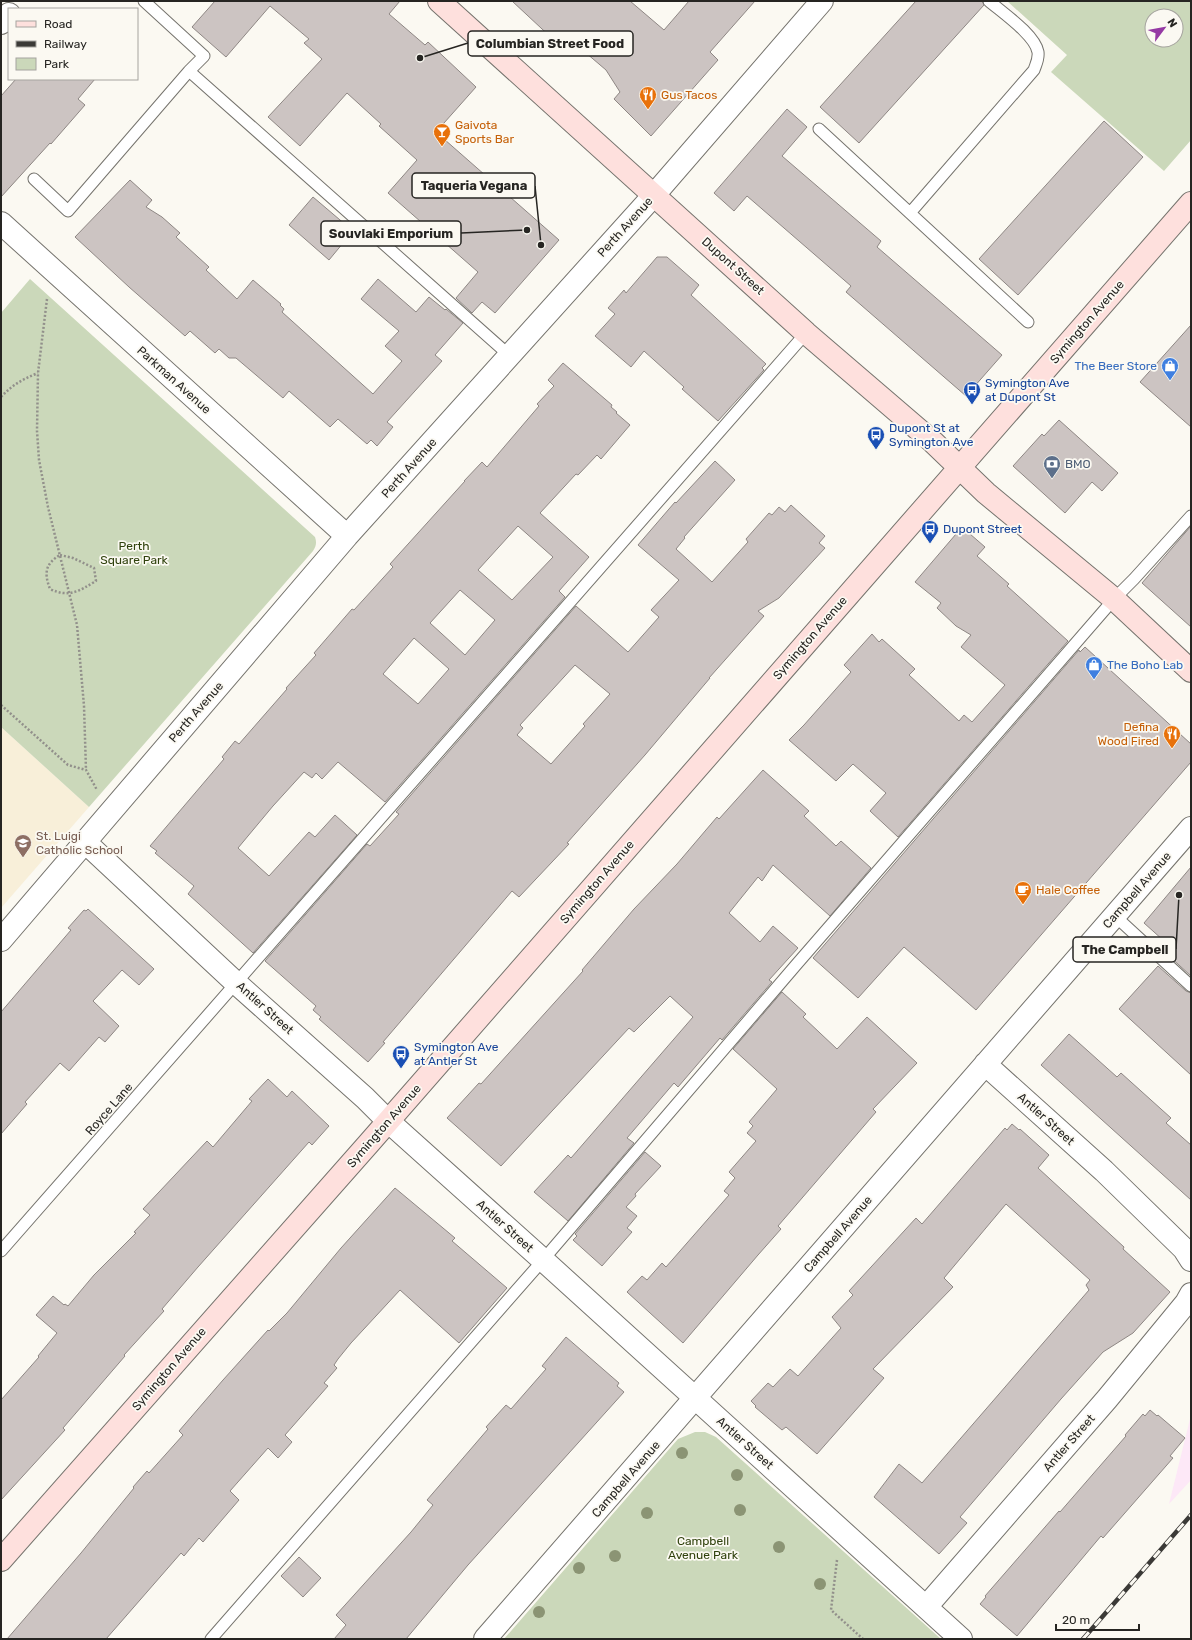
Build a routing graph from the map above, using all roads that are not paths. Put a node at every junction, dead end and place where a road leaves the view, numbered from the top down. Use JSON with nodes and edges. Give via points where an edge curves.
{"nodes":[{"id":1,"x":144,"y":1,"type":"edge"},
{"id":2,"x":439,"y":1,"type":"edge"},
{"id":3,"x":822,"y":1,"type":"edge"},
{"id":4,"x":990,"y":1,"type":"edge"},
{"id":5,"x":8,"y":15,"type":"edge"},
{"id":6,"x":1,"y":23,"type":"edge"},
{"id":7,"x":189,"y":70,"type":"junction"},
{"id":8,"x":818,"y":129,"type":"dead end"},
{"id":9,"x":34,"y":179,"type":"dead end"},
{"id":10,"x":654,"y":195,"type":"junction"},
{"id":11,"x":1191,"y":203,"type":"edge"},
{"id":12,"x":910,"y":213,"type":"junction"},
{"id":13,"x":1,"y":223,"type":"edge"},
{"id":14,"x":1028,"y":322,"type":"dead end"},
{"id":15,"x":806,"y":333,"type":"junction"},
{"id":16,"x":510,"y":356,"type":"junction"},
{"id":17,"x":960,"y":467,"type":"junction"},
{"id":18,"x":1191,"y":516,"type":"edge"},
{"id":19,"x":347,"y":536,"type":"junction"},
{"id":20,"x":1114,"y":599,"type":"junction"},
{"id":21,"x":1191,"y":671,"type":"edge"},
{"id":22,"x":1191,"y":828,"type":"edge"},
{"id":23,"x":85,"y":842,"type":"junction"},
{"id":24,"x":1115,"y":916,"type":"junction"},
{"id":25,"x":1,"y":940,"type":"edge"},
{"id":26,"x":236,"y":983,"type":"junction"},
{"id":27,"x":1191,"y":986,"type":"edge"},
{"id":28,"x":985,"y":1064,"type":"junction"},
{"id":29,"x":388,"y":1121,"type":"junction"},
{"id":30,"x":1,"y":1252,"type":"edge"},
{"id":31,"x":543,"y":1260,"type":"junction"},
{"id":32,"x":1191,"y":1260,"type":"edge"},
{"id":33,"x":1191,"y":1294,"type":"edge"},
{"id":34,"x":696,"y":1399,"type":"junction"},
{"id":35,"x":1,"y":1560,"type":"edge"},
{"id":36,"x":926,"y":1607,"type":"junction"},
{"id":37,"x":211,"y":1639,"type":"edge"},
{"id":38,"x":485,"y":1639,"type":"edge"},
{"id":39,"x":961,"y":1639,"type":"edge"}],
"edges":[{"from":1,"to":7,"type":"lane","via":[[204,56]]},
{"from":2,"to":10,"type":"street","name":"Dupont Street"},
{"from":3,"to":10,"type":"street","name":"Perth Avenue"},
{"from":4,"to":12,"type":"lane","via":[[1035,43],[1038,61],[1034,70]]},
{"from":5,"to":6,"type":"street"},
{"from":7,"to":9,"type":"lane","via":[[68,211]]},
{"from":7,"to":16,"type":"lane"},
{"from":8,"to":12,"type":"lane"},
{"from":10,"to":15,"type":"street","name":"Dupont Street"},
{"from":10,"to":16,"type":"street","name":"Perth Avenue"},
{"from":11,"to":17,"type":"street","name":"Symington Avenue"},
{"from":12,"to":14,"type":"lane"},
{"from":13,"to":19,"type":"street","name":"Parkman Avenue"},
{"from":15,"to":17,"type":"street","name":"Dupont Street"},
{"from":15,"to":26,"type":"lane","name":"Royce Lane"},
{"from":16,"to":19,"type":"street","name":"Perth Avenue"},
{"from":17,"to":20,"type":"street","name":"Dupont Street","via":[[986,493]]},
{"from":17,"to":29,"type":"street","name":"Symington Avenue"},
{"from":18,"to":20,"type":"lane"},
{"from":19,"to":23,"type":"street","name":"Perth Avenue"},
{"from":20,"to":21,"type":"street","name":"Dupont Street"},
{"from":20,"to":31,"type":"lane"},
{"from":22,"to":24,"type":"street","name":"Campbell Avenue"},
{"from":23,"to":25,"type":"street","name":"Perth Avenue"},
{"from":23,"to":26,"type":"street","name":"Antler Street"},
{"from":24,"to":27,"type":"lane"},
{"from":24,"to":28,"type":"street","name":"Campbell Avenue"},
{"from":26,"to":29,"type":"street","name":"Antler Street"},
{"from":26,"to":30,"type":"lane","name":"Royce Lane"},
{"from":28,"to":32,"type":"street","name":"Antler Street","via":[[1104,1172],[1184,1249]]},
{"from":28,"to":34,"type":"street","name":"Campbell Avenue"},
{"from":29,"to":31,"type":"street","name":"Antler Street"},
{"from":29,"to":35,"type":"street","name":"Symington Avenue"},
{"from":31,"to":34,"type":"street","name":"Antler Street"},
{"from":31,"to":37,"type":"lane"},
{"from":33,"to":36,"type":"street","name":"Antler Street","via":[[1108,1399]]},
{"from":34,"to":36,"type":"street","name":"Antler Street"},
{"from":34,"to":38,"type":"street","name":"Campbell Avenue"},
{"from":36,"to":39,"type":"street","name":"Antler Street"}]}
